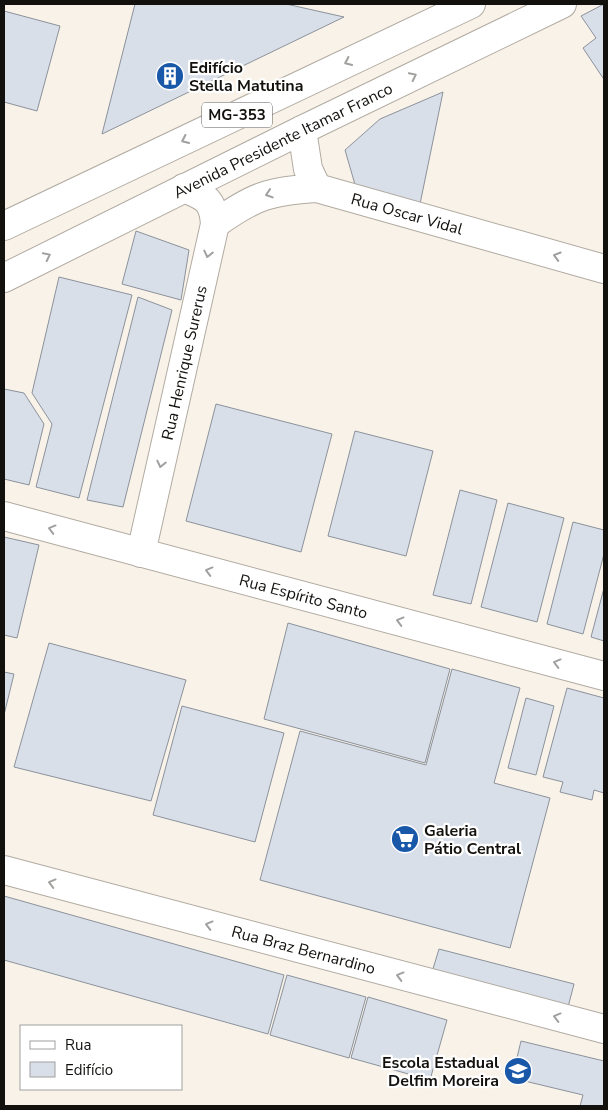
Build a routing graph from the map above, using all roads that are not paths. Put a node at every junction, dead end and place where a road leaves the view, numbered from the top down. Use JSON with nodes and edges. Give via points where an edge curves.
{"nodes":[{"id":1,"x":471,"y":4,"type":"edge"},
{"id":2,"x":562,"y":4,"type":"edge"},
{"id":3,"x":302,"y":130,"type":"junction"},
{"id":4,"x":184,"y":188,"type":"junction"},
{"id":5,"x":317,"y":188,"type":"junction"},
{"id":6,"x":215,"y":224,"type":"junction"},
{"id":7,"x":4,"y":226,"type":"edge"},
{"id":8,"x":604,"y":269,"type":"edge"},
{"id":9,"x":4,"y":278,"type":"edge"},
{"id":10,"x":4,"y":516,"type":"edge"},
{"id":11,"x":142,"y":553,"type":"junction"},
{"id":12,"x":604,"y":676,"type":"edge"},
{"id":13,"x":4,"y":870,"type":"edge"},
{"id":14,"x":604,"y":1029,"type":"edge"}],
"edges":[{"from":1,"to":7,"type":"street","number":"MG-353","one_way":true},
{"from":3,"to":2,"type":"street","name":"Avenida Presidente Itamar Franco","one_way":true},
{"from":3,"to":4,"type":"street","name":"Avenida Presidente Itamar Franco"},
{"from":3,"to":5,"type":"street","via":[[308,169]]},
{"from":4,"to":6,"type":"street","name":"Rua Henrique Surerus","via":[[206,197],[214,211]]},
{"from":9,"to":4,"type":"street","name":"Avenida Presidente Itamar Franco","one_way":true},
{"from":5,"to":6,"type":"street","name":"Rua Oscar Vidal","one_way":true,"via":[[282,190],[262,196]]},
{"from":8,"to":5,"type":"street","name":"Rua Oscar Vidal","one_way":true},
{"from":6,"to":11,"type":"street","name":"Rua Henrique Surerus","one_way":true},
{"from":11,"to":10,"type":"street","name":"Rua Espírito Santo","one_way":true},
{"from":12,"to":11,"type":"street","name":"Rua Espírito Santo","one_way":true},
{"from":14,"to":13,"type":"street","name":"Rua Braz Bernardino","one_way":true}]}
